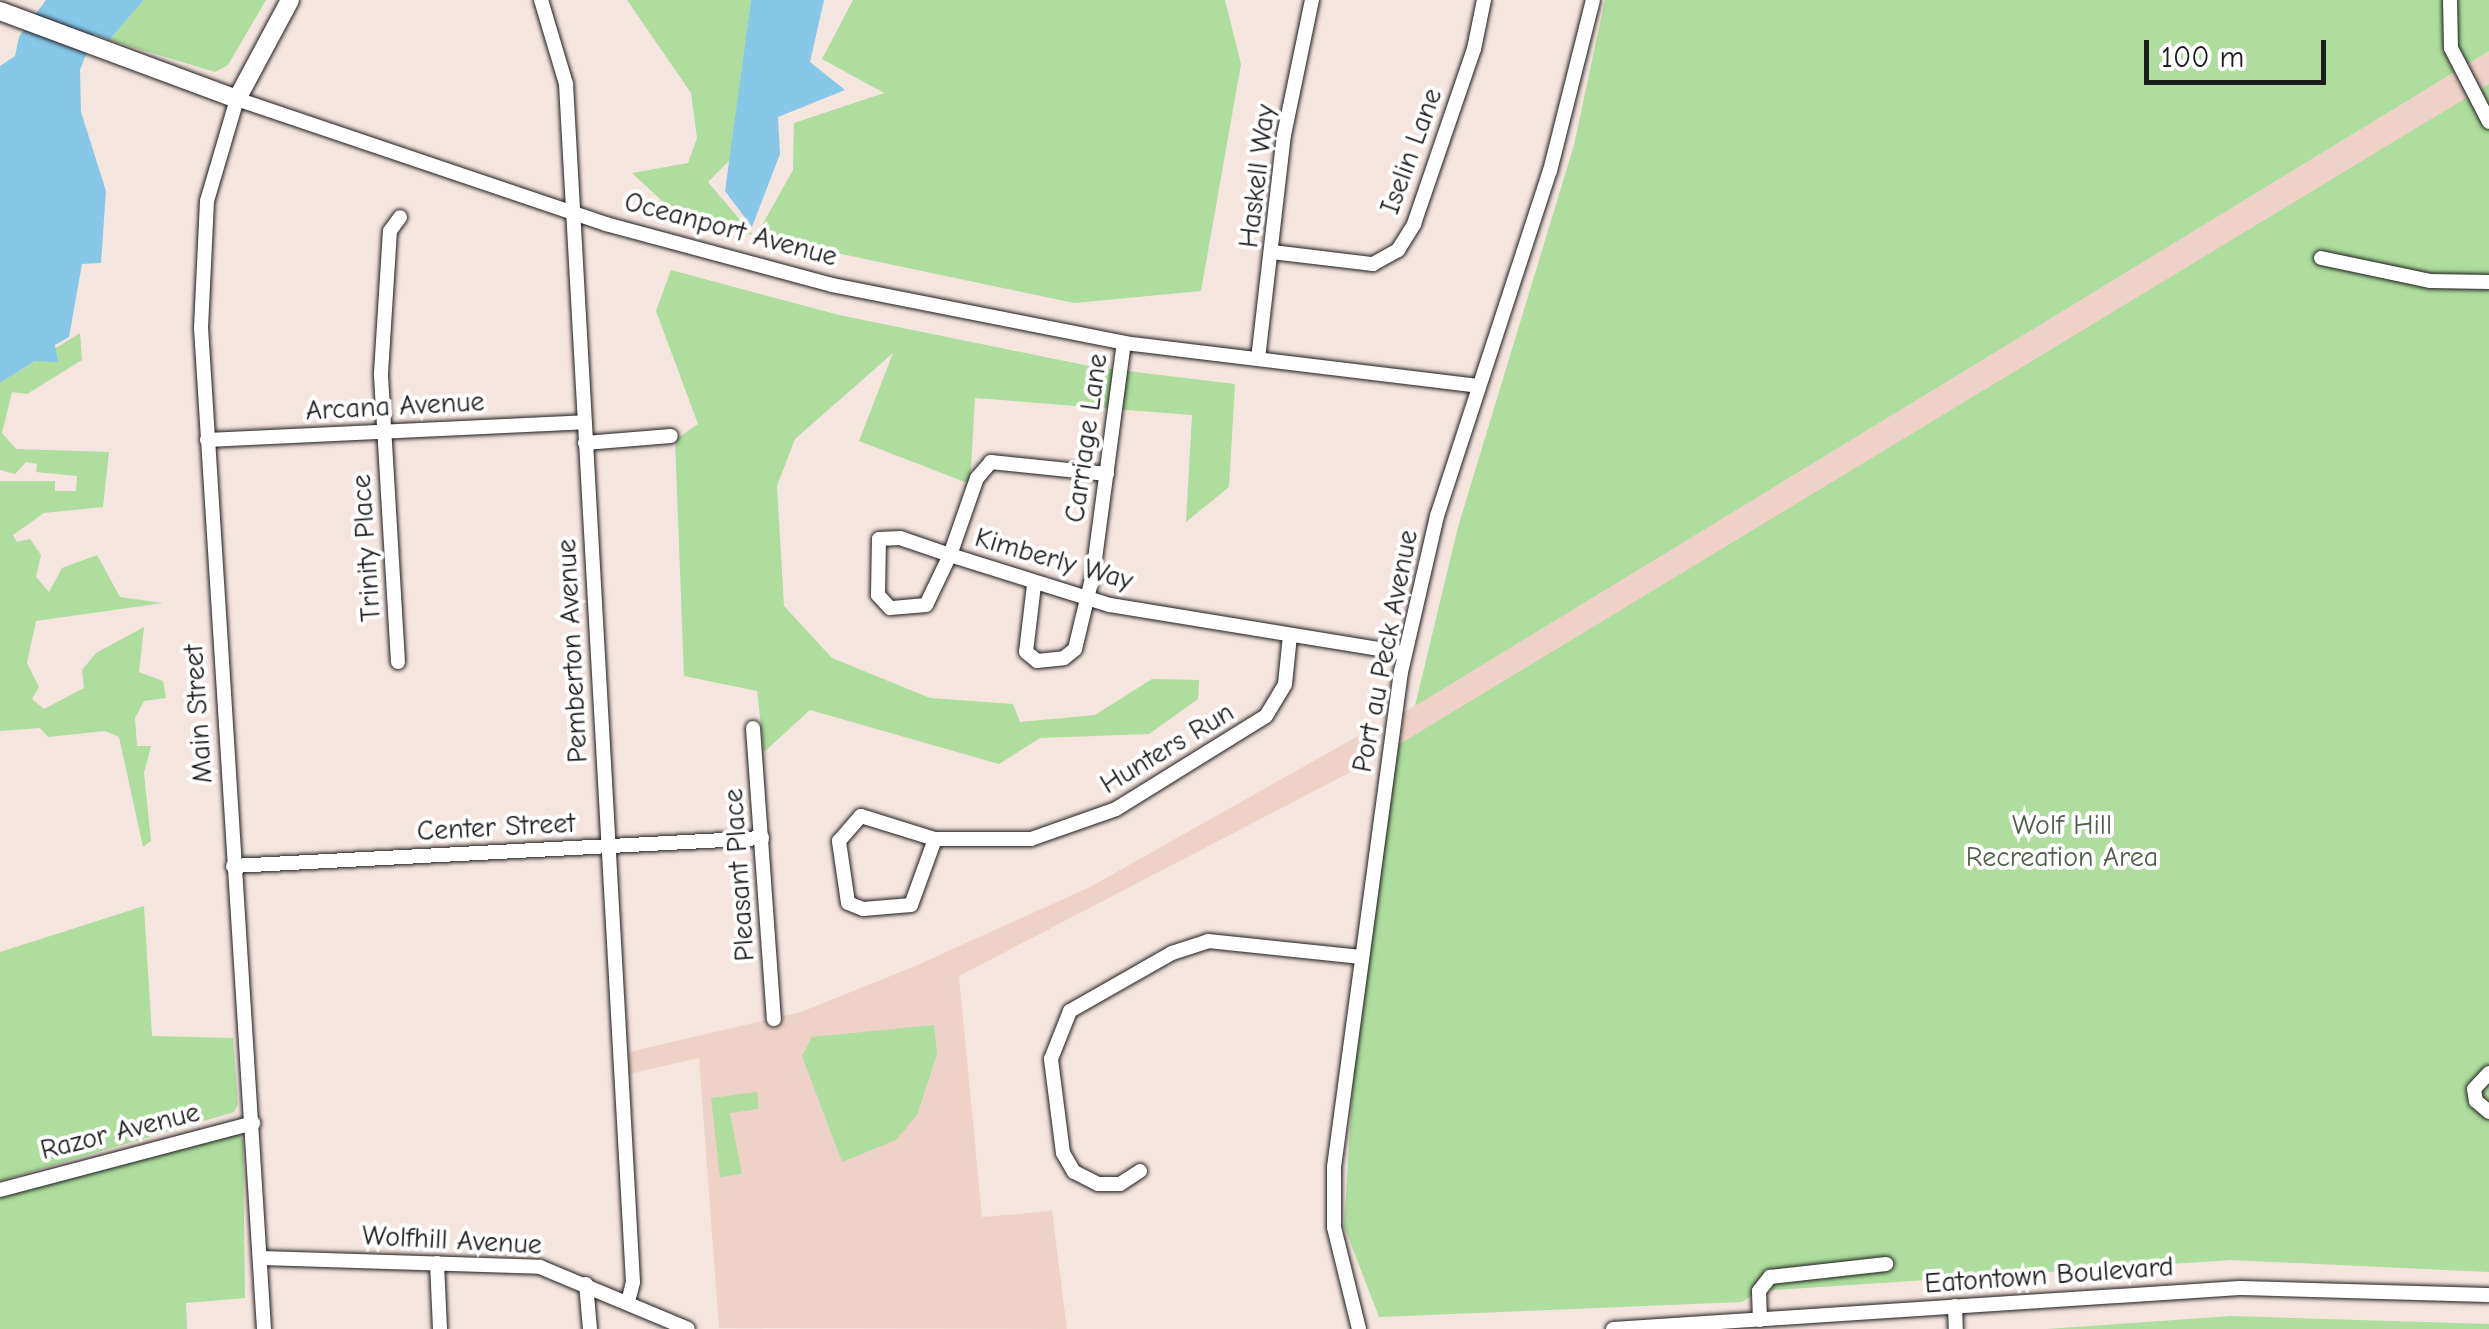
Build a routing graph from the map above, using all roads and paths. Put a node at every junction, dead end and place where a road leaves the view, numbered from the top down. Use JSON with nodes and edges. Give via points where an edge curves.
{"nodes":[{"id":1,"x":290,"y":0,"type":"edge"},
{"id":2,"x":541,"y":0,"type":"edge"},
{"id":3,"x":1312,"y":0,"type":"edge"},
{"id":4,"x":1484,"y":0,"type":"edge"},
{"id":5,"x":1593,"y":0,"type":"edge"},
{"id":6,"x":2450,"y":0,"type":"edge"},
{"id":7,"x":7,"y":14,"type":"edge"},
{"id":8,"x":237,"y":99,"type":"junction"},
{"id":9,"x":2489,"y":122,"type":"edge"},
{"id":10,"x":572,"y":214,"type":"junction"},
{"id":11,"x":400,"y":217,"type":"dead end"},
{"id":12,"x":1272,"y":252,"type":"junction"},
{"id":13,"x":2321,"y":258,"type":"dead end"},
{"id":14,"x":2489,"y":282,"type":"edge"},
{"id":15,"x":1124,"y":343,"type":"junction"},
{"id":16,"x":1258,"y":359,"type":"junction"},
{"id":17,"x":1477,"y":386,"type":"junction"},
{"id":18,"x":585,"y":422,"type":"junction"},
{"id":19,"x":383,"y":431,"type":"junction"},
{"id":20,"x":671,"y":436,"type":"dead end"},
{"id":21,"x":207,"y":440,"type":"junction"},
{"id":22,"x":585,"y":443,"type":"junction"},
{"id":23,"x":1108,"y":474,"type":"junction"},
{"id":24,"x":950,"y":555,"type":"junction"},
{"id":25,"x":1034,"y":585,"type":"junction"},
{"id":26,"x":1087,"y":599,"type":"junction"},
{"id":27,"x":1290,"y":636,"type":"junction"},
{"id":28,"x":1404,"y":653,"type":"junction"},
{"id":29,"x":398,"y":662,"type":"dead end"},
{"id":30,"x":753,"y":728,"type":"dead end"},
{"id":31,"x":762,"y":838,"type":"junction"},
{"id":32,"x":935,"y":839,"type":"junction"},
{"id":33,"x":608,"y":846,"type":"junction"},
{"id":34,"x":234,"y":866,"type":"junction"},
{"id":35,"x":1362,"y":957,"type":"junction"},
{"id":36,"x":774,"y":1018,"type":"dead end"},
{"id":37,"x":2489,"y":1072,"type":"edge"},
{"id":38,"x":2489,"y":1112,"type":"edge"},
{"id":39,"x":253,"y":1123,"type":"junction"},
{"id":40,"x":1140,"y":1172,"type":"dead end"},
{"id":41,"x":0,"y":1190,"type":"edge"},
{"id":42,"x":260,"y":1258,"type":"junction"},
{"id":43,"x":437,"y":1262,"type":"junction"},
{"id":44,"x":1886,"y":1264,"type":"dead end"},
{"id":45,"x":586,"y":1284,"type":"junction"},
{"id":46,"x":2489,"y":1295,"type":"edge"},
{"id":47,"x":628,"y":1302,"type":"junction"},
{"id":48,"x":1955,"y":1306,"type":"junction"},
{"id":49,"x":1760,"y":1320,"type":"junction"},
{"id":50,"x":1714,"y":1326,"type":"edge"},
{"id":51,"x":264,"y":1329,"type":"edge"},
{"id":52,"x":440,"y":1329,"type":"edge"},
{"id":53,"x":590,"y":1329,"type":"edge"},
{"id":54,"x":688,"y":1329,"type":"edge"},
{"id":55,"x":1360,"y":1329,"type":"edge"},
{"id":56,"x":1613,"y":1329,"type":"edge"},
{"id":57,"x":1956,"y":1329,"type":"edge"}],
"edges":[{"from":1,"to":8,"type":"main road"},
{"from":2,"to":10,"type":"street","name":"Pemberton Avenue","via":[[564,67]]},
{"from":3,"to":12,"type":"street","name":"Haskell Way","via":[[1284,135]]},
{"from":4,"to":12,"type":"street","name":"Iselin Lane","via":[[1474,49],[1414,224],[1398,250],[1373,264]]},
{"from":5,"to":17,"type":"street","name":"Port au Peck Avenue","via":[[1560,136]]},
{"from":6,"to":9,"type":"street","via":[[2451,48]]},
{"from":7,"to":8,"type":"main road","name":"Oceanport Avenue"},
{"from":8,"to":10,"type":"street","name":"Oceanport Avenue"},
{"from":8,"to":21,"type":"street","name":"Main Street","via":[[222,134],[203,235]]},
{"from":10,"to":15,"type":"street","name":"Oceanport Avenue","via":[[832,285]]},
{"from":10,"to":18,"type":"street","name":"Pemberton Avenue"},
{"from":11,"to":19,"type":"street","name":"Trinity Place","via":[[390,231]]},
{"from":12,"to":16,"type":"street","name":"Haskell Way"},
{"from":13,"to":14,"type":"street","via":[[2430,281]]},
{"from":15,"to":16,"type":"street","name":"Oceanport Avenue"},
{"from":15,"to":23,"type":"street","name":"Carriage Lane"},
{"from":16,"to":17,"type":"street","name":"Oceanport Avenue"},
{"from":17,"to":28,"type":"street","name":"Port au Peck Avenue"},
{"from":18,"to":19,"type":"street","name":"Arcana Avenue"},
{"from":18,"to":22,"type":"street","name":"Pemberton Avenue"},
{"from":19,"to":21,"type":"street","name":"Arcana Avenue"},
{"from":19,"to":29,"type":"street","name":"Trinity Place"},
{"from":20,"to":22,"type":"street"},
{"from":21,"to":34,"type":"street","name":"Main Street"},
{"from":22,"to":33,"type":"street","name":"Pemberton Avenue"},
{"from":23,"to":24,"type":"street","name":"Kimberly Way","via":[[998,461],[982,468]]},
{"from":23,"to":26,"type":"street","name":"Carriage Lane"},
{"from":24,"to":24,"type":"street","via":[[932,600],[900,608],[880,602],[875,558],[882,537]]},
{"from":24,"to":25,"type":"street","name":"Kimberly Way"},
{"from":25,"to":26,"type":"street","name":"Kimberly Way"},
{"from":25,"to":26,"type":"street","name":"Carriage Lane","via":[[1024,638],[1026,652],[1037,661],[1072,654]]},
{"from":26,"to":27,"type":"street","name":"Kimberly Way"},
{"from":27,"to":28,"type":"street","name":"Kimberly Way"},
{"from":27,"to":32,"type":"street","name":"Hunters Run","via":[[1285,684],[1261,721],[1099,818],[1008,842]]},
{"from":28,"to":35,"type":"street","name":"Port au Peck Avenue"},
{"from":30,"to":31,"type":"street","name":"Pleasant Place"},
{"from":31,"to":33,"type":"street","name":"Center Street"},
{"from":31,"to":36,"type":"street","name":"Pleasant Place"},
{"from":32,"to":32,"type":"street","name":"Hunters Run","via":[[861,816],[839,841],[848,904],[862,909],[917,901]]},
{"from":33,"to":34,"type":"street","name":"Center Street"},
{"from":33,"to":47,"type":"street","name":"Pemberton Avenue","via":[[633,1282]]},
{"from":34,"to":39,"type":"street","name":"Main Street"},
{"from":35,"to":40,"type":"street","via":[[1208,942],[1172,954],[1070,1011],[1051,1059],[1063,1154],[1074,1172],[1098,1184],[1120,1184]]},
{"from":35,"to":55,"type":"street","name":"Port au Peck Avenue","via":[[1333,1206],[1340,1272]]},
{"from":37,"to":38,"type":"street","via":[[2474,1089]]},
{"from":39,"to":41,"type":"street","name":"Razor Avenue"},
{"from":39,"to":42,"type":"street","name":"Main Street"},
{"from":42,"to":43,"type":"street","name":"Wolfhill Avenue"},
{"from":42,"to":51,"type":"street","name":"Main Street"},
{"from":43,"to":45,"type":"street","name":"Wolfhill Avenue","via":[[540,1267]]},
{"from":43,"to":52,"type":"street"},
{"from":44,"to":49,"type":"street","via":[[1770,1277],[1759,1290]]},
{"from":45,"to":47,"type":"street","name":"Wolfhill Avenue"},
{"from":45,"to":53,"type":"street"},
{"from":46,"to":48,"type":"street","name":"Eatontown Boulevard","via":[[2240,1288]]},
{"from":47,"to":54,"type":"street","name":"Wolfhill Avenue"},
{"from":48,"to":49,"type":"street","name":"Eatontown Boulevard"},
{"from":48,"to":57,"type":"street"},
{"from":49,"to":50,"type":"street","name":"Eatontown Boulevard"},
{"from":50,"to":56,"type":"street","name":"Eatontown Boulevard"}]}
